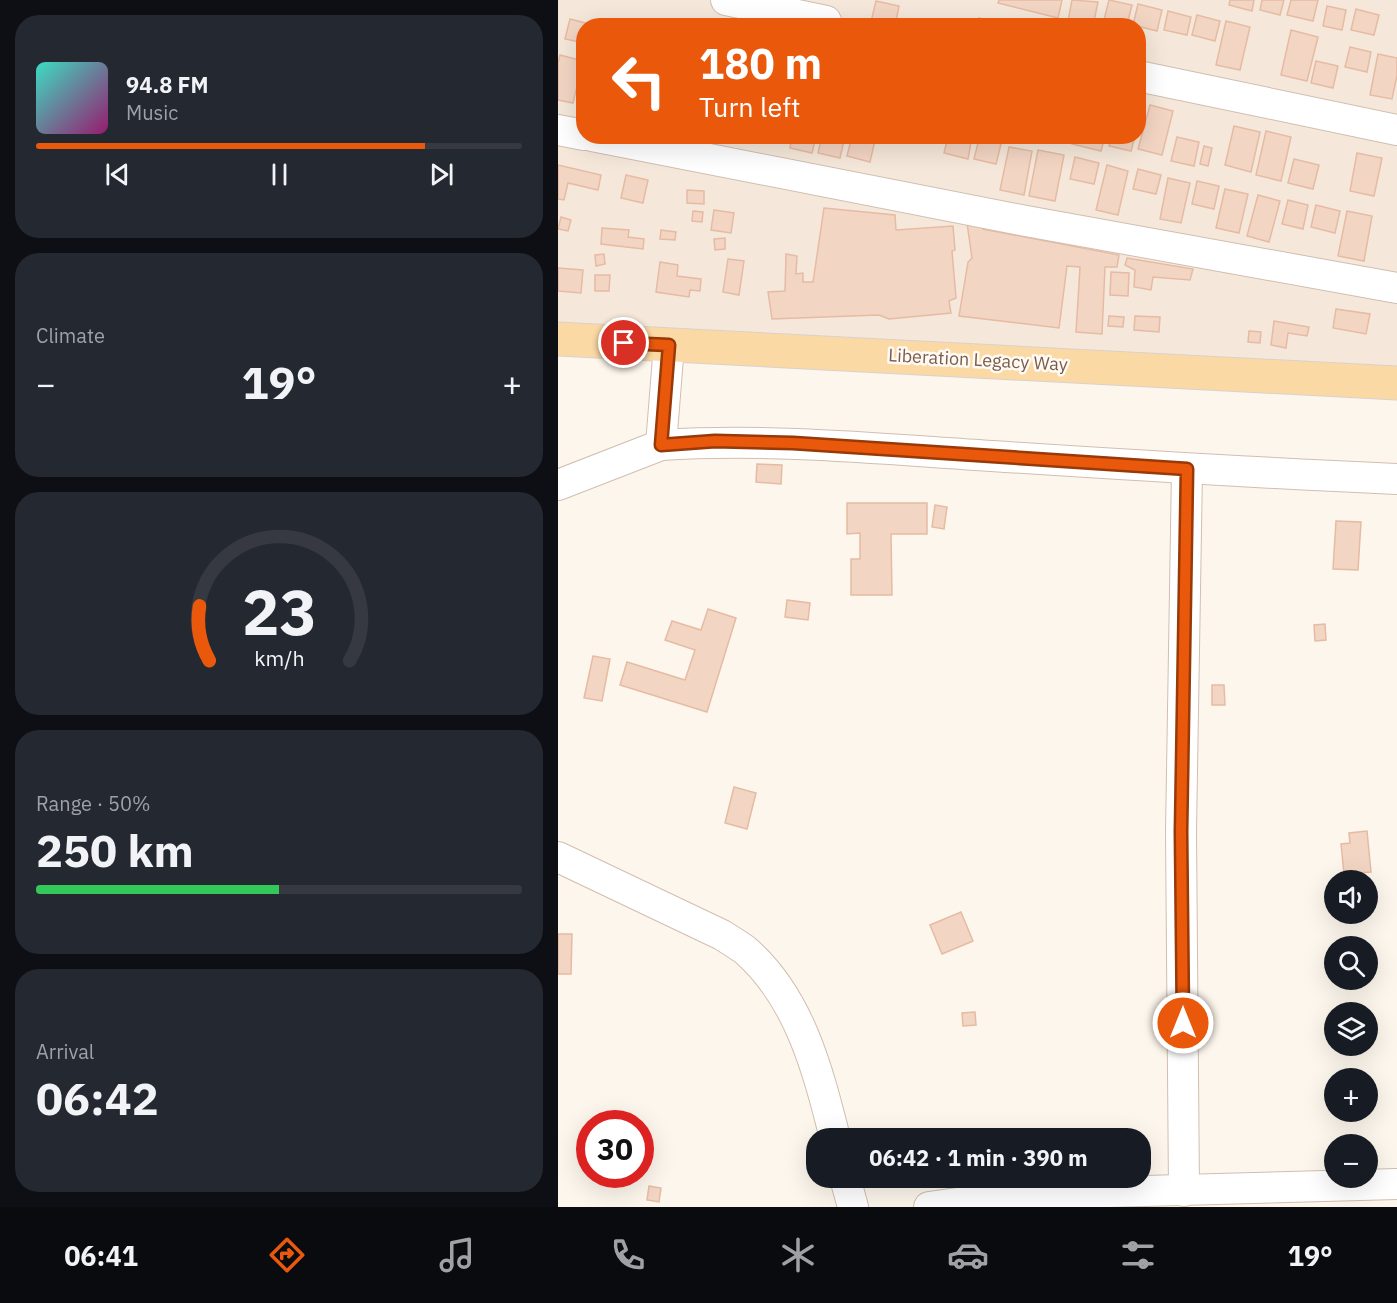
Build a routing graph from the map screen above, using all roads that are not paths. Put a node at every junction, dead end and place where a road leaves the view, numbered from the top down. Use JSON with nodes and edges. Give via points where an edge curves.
{"nodes":[{"id":1,"x":726,"y":0,"type":"edge"},
{"id":2,"x":812,"y":18,"type":"edge"},
{"id":3,"x":1146,"y":78,"type":"edge"},
{"id":4,"x":558,"y":130,"type":"edge"},
{"id":5,"x":1397,"y":130,"type":"edge"},
{"id":6,"x":576,"y":133,"type":"edge"},
{"id":7,"x":633,"y":144,"type":"edge"},
{"id":8,"x":1397,"y":288,"type":"edge"},
{"id":9,"x":558,"y":339,"type":"edge"},
{"id":10,"x":669,"y":345,"type":"junction"},
{"id":11,"x":1397,"y":383,"type":"edge"},
{"id":12,"x":661,"y":445,"type":"junction"},
{"id":13,"x":1187,"y":469,"type":"junction"},
{"id":14,"x":1397,"y":479,"type":"edge"},
{"id":15,"x":558,"y":484,"type":"edge"},
{"id":16,"x":558,"y":857,"type":"edge"},
{"id":17,"x":832,"y":1128,"type":"edge"},
{"id":18,"x":1397,"y":1184,"type":"edge"},
{"id":19,"x":848,"y":1188,"type":"edge"},
{"id":20,"x":1184,"y":1191,"type":"junction"},
{"id":21,"x":853,"y":1207,"type":"edge"},
{"id":22,"x":929,"y":1207,"type":"edge"}],
"edges":[{"from":1,"to":2,"type":"street"},
{"from":3,"to":5,"type":"street"},
{"from":4,"to":6,"type":"street"},
{"from":7,"to":8,"type":"street"},
{"from":9,"to":10,"type":"main road","name":"Liberation Legacy Way"},
{"from":10,"to":11,"type":"main road","name":"Liberation Legacy Way"},
{"from":10,"to":12,"type":"street"},
{"from":12,"to":13,"type":"street","via":[[715,441],[793,443]]},
{"from":12,"to":15,"type":"street"},
{"from":13,"to":14,"type":"street"},
{"from":13,"to":20,"type":"street","via":[[1181,832]]},
{"from":16,"to":17,"type":"street","via":[[722,935],[744,950],[783,996],[800,1026],[816,1066]]},
{"from":18,"to":20,"type":"street"},
{"from":19,"to":21,"type":"street"},
{"from":20,"to":22,"type":"street","via":[[1108,1192]]}]}
